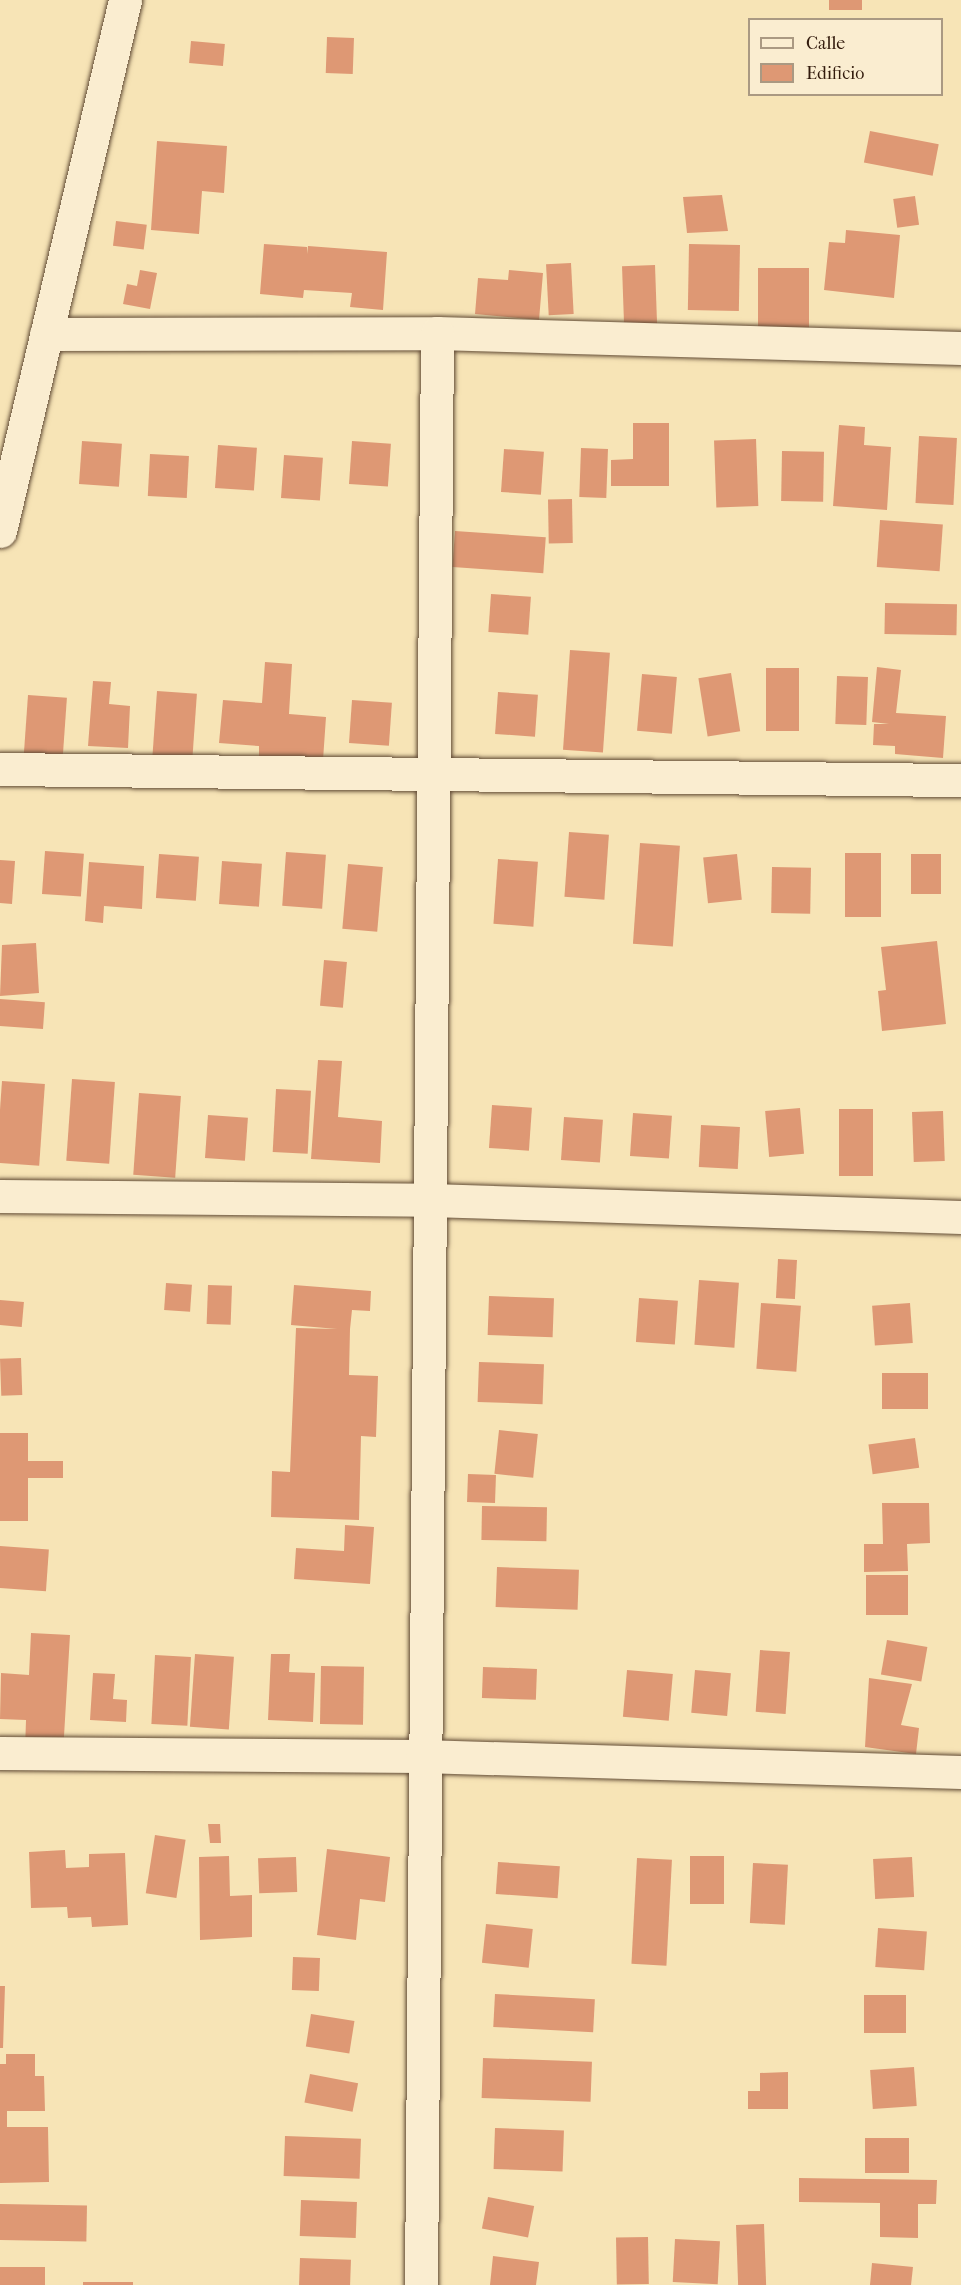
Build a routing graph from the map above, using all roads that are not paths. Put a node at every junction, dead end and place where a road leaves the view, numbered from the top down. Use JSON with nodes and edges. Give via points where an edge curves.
{"nodes":[{"id":1,"x":125,"y":0,"type":"edge"},
{"id":2,"x":437,"y":333,"type":"junction"},
{"id":3,"x":46,"y":334,"type":"junction"},
{"id":4,"x":961,"y":348,"type":"edge"},
{"id":5,"x":0,"y":531,"type":"edge"},
{"id":6,"x":0,"y":769,"type":"edge"},
{"id":7,"x":434,"y":774,"type":"junction"},
{"id":8,"x":961,"y":780,"type":"edge"},
{"id":9,"x":0,"y":1196,"type":"edge"},
{"id":10,"x":430,"y":1200,"type":"junction"},
{"id":11,"x":961,"y":1217,"type":"edge"},
{"id":12,"x":0,"y":1753,"type":"edge"},
{"id":13,"x":422,"y":1756,"type":"junction"},
{"id":14,"x":961,"y":1772,"type":"edge"},
{"id":15,"x":421,"y":2285,"type":"edge"}],
"edges":[{"from":1,"to":3,"type":"street"},
{"from":2,"to":3,"type":"street"},
{"from":2,"to":4,"type":"street"},
{"from":2,"to":7,"type":"street"},
{"from":3,"to":5,"type":"street"},
{"from":6,"to":7,"type":"street"},
{"from":7,"to":8,"type":"street"},
{"from":7,"to":10,"type":"street"},
{"from":9,"to":10,"type":"street"},
{"from":10,"to":11,"type":"street"},
{"from":10,"to":13,"type":"street"},
{"from":12,"to":13,"type":"street"},
{"from":13,"to":14,"type":"street"},
{"from":13,"to":15,"type":"street"}]}
